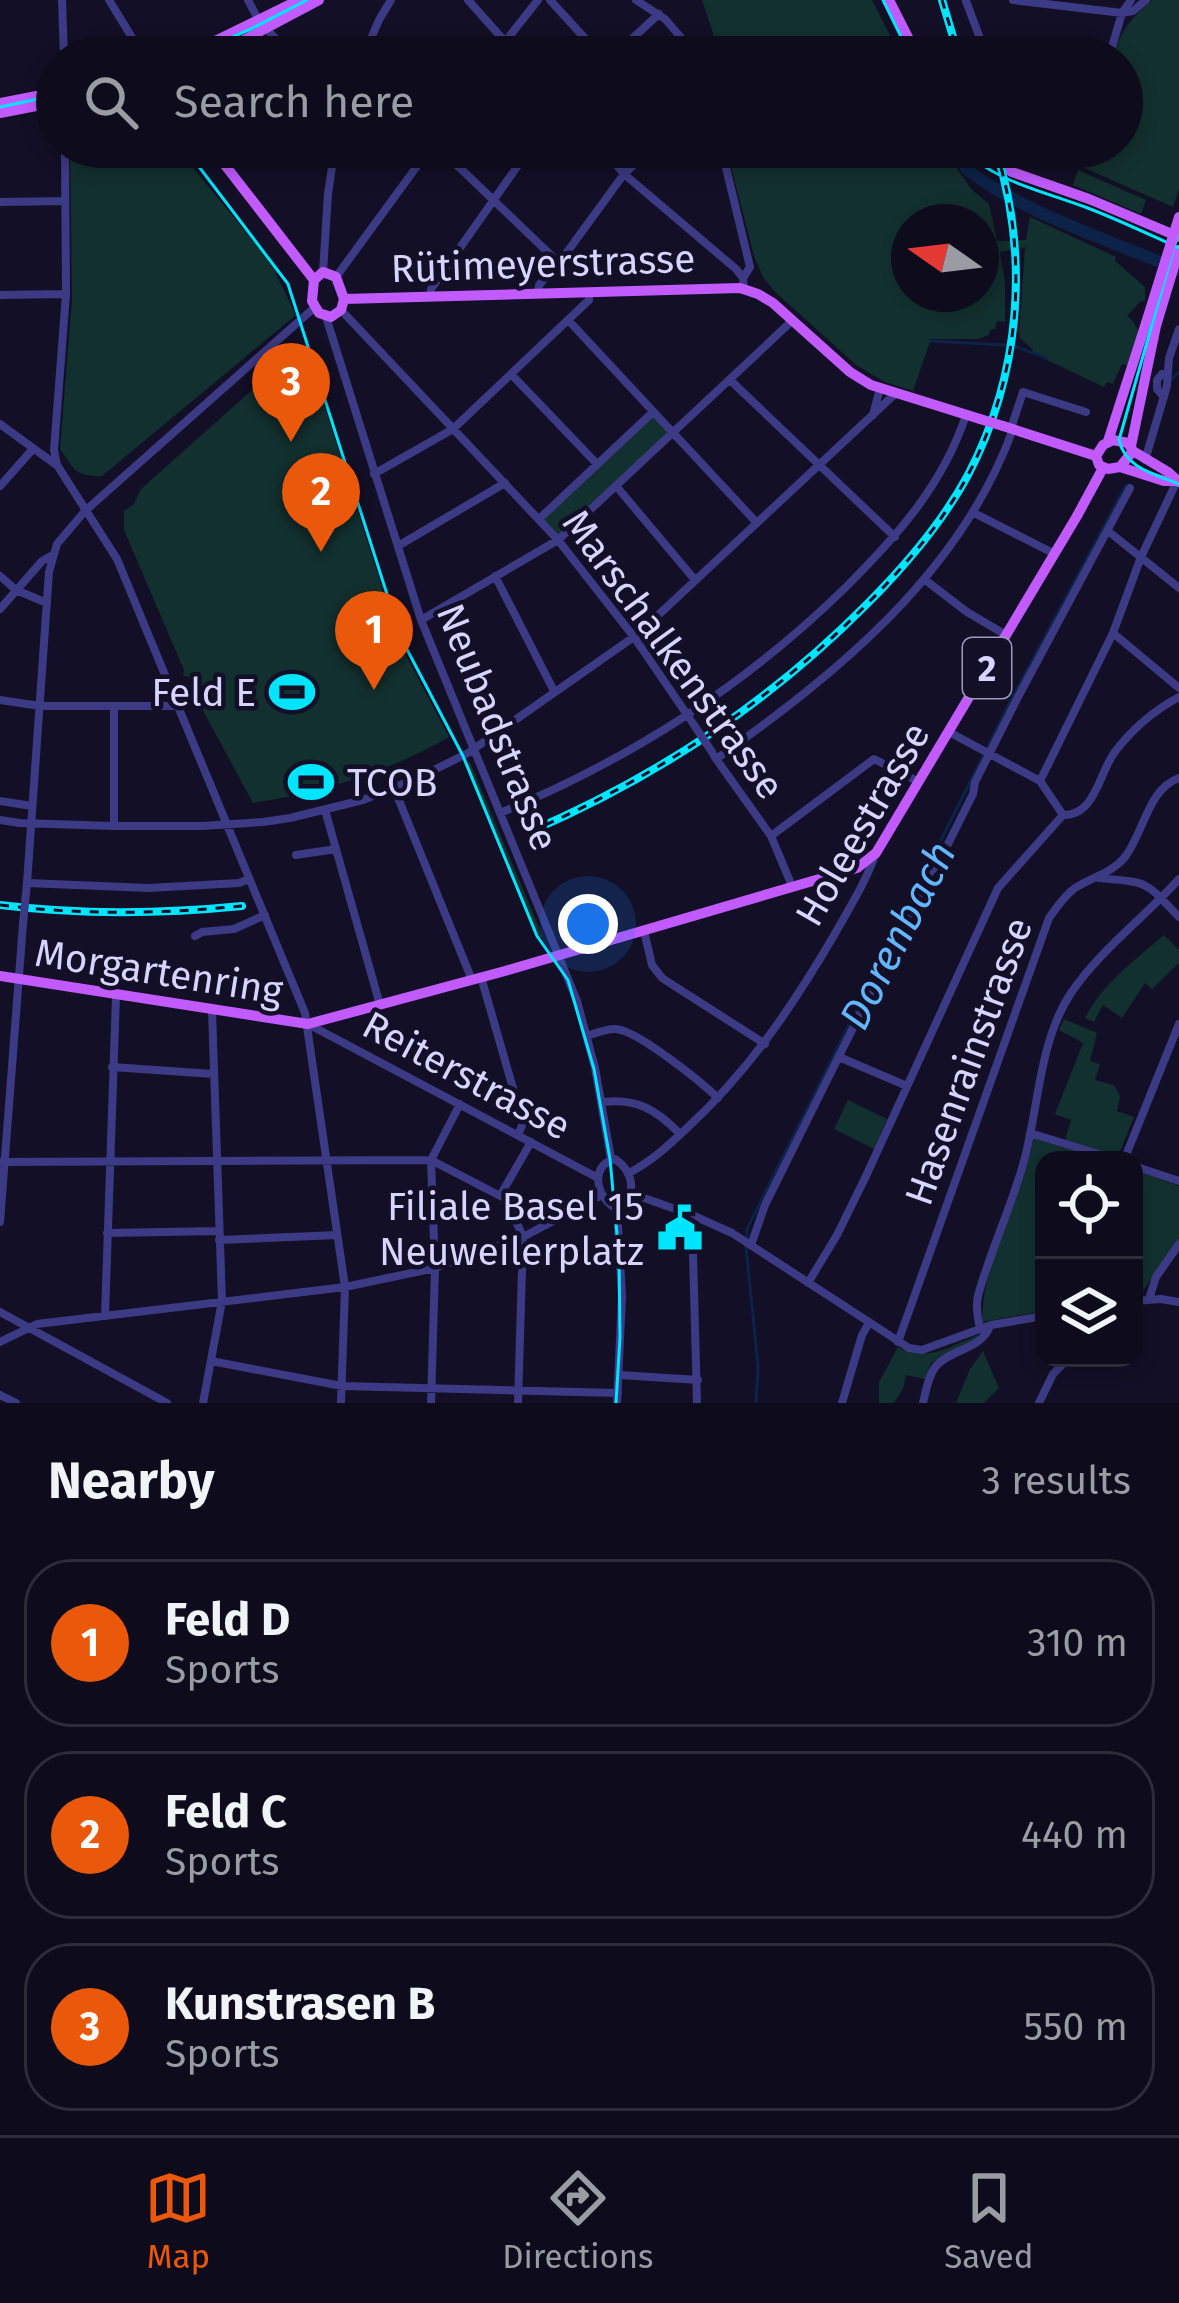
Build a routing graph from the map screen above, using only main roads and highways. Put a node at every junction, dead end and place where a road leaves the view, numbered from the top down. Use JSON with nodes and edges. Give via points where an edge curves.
{"nodes":[{"id":1,"x":299,"y":0,"type":"edge"},
{"id":2,"x":319,"y":0,"type":"edge"},
{"id":3,"x":890,"y":0,"type":"edge"},
{"id":4,"x":263,"y":24,"type":"junction"},
{"id":5,"x":230,"y":36,"type":"edge"},
{"id":6,"x":241,"y":36,"type":"edge"},
{"id":7,"x":908,"y":36,"type":"edge"},
{"id":8,"x":36,"y":96,"type":"edge"},
{"id":9,"x":0,"y":102,"type":"edge"},
{"id":10,"x":36,"y":106,"type":"edge"},
{"id":11,"x":1,"y":113,"type":"edge"},
{"id":12,"x":229,"y":168,"type":"edge"},
{"id":13,"x":1006,"y":168,"type":"edge"},
{"id":14,"x":1179,"y":217,"type":"edge"},
{"id":15,"x":1173,"y":234,"type":"edge"},
{"id":16,"x":1179,"y":250,"type":"edge"},
{"id":17,"x":324,"y":276,"type":"junction"},
{"id":18,"x":343,"y":305,"type":"junction"},
{"id":19,"x":1151,"y":324,"type":"junction"},
{"id":20,"x":1108,"y":442,"type":"junction"},
{"id":21,"x":1132,"y":448,"type":"junction"},
{"id":22,"x":1096,"y":456,"type":"junction"},
{"id":23,"x":1120,"y":467,"type":"junction"},
{"id":24,"x":1103,"y":468,"type":"junction"},
{"id":25,"x":1178,"y":481,"type":"edge"},
{"id":26,"x":0,"y":976,"type":"edge"},
{"id":27,"x":308,"y":1024,"type":"joint"}],
"edges":[{"from":1,"to":4,"type":"main road"},
{"from":2,"to":4,"type":"main road"},
{"from":3,"to":7,"type":"main road"},
{"from":4,"to":5,"type":"main road"},
{"from":4,"to":6,"type":"main road"},
{"from":8,"to":9,"type":"main road"},
{"from":10,"to":11,"type":"main road"},
{"from":12,"to":17,"type":"main road"},
{"from":13,"to":15,"type":"main road"},
{"from":14,"to":19,"type":"main road","bridge":true},
{"from":16,"to":19,"type":"main road"},
{"from":17,"to":18,"type":"main road"},
{"from":17,"to":18,"type":"main road","via":[[311,291],[314,308],[335,316]]},
{"from":18,"to":22,"type":"main road","name":"Rütimeyerstrasse","bridge":true,"via":[[744,283],[880,388]]},
{"from":19,"to":20,"type":"main road"},
{"from":19,"to":21,"type":"main road"},
{"from":20,"to":21,"type":"main road"},
{"from":20,"to":22,"type":"main road"},
{"from":21,"to":23,"type":"main road"},
{"from":21,"to":25,"type":"main road"},
{"from":22,"to":24,"type":"main road"},
{"from":23,"to":24,"type":"main road"},
{"from":23,"to":25,"type":"main road"},
{"from":24,"to":27,"type":"main road","name":"Holeestrasse","number":"2","via":[[919,782],[857,868]]},
{"from":26,"to":27,"type":"main road","name":"Morgartenring"}]}
